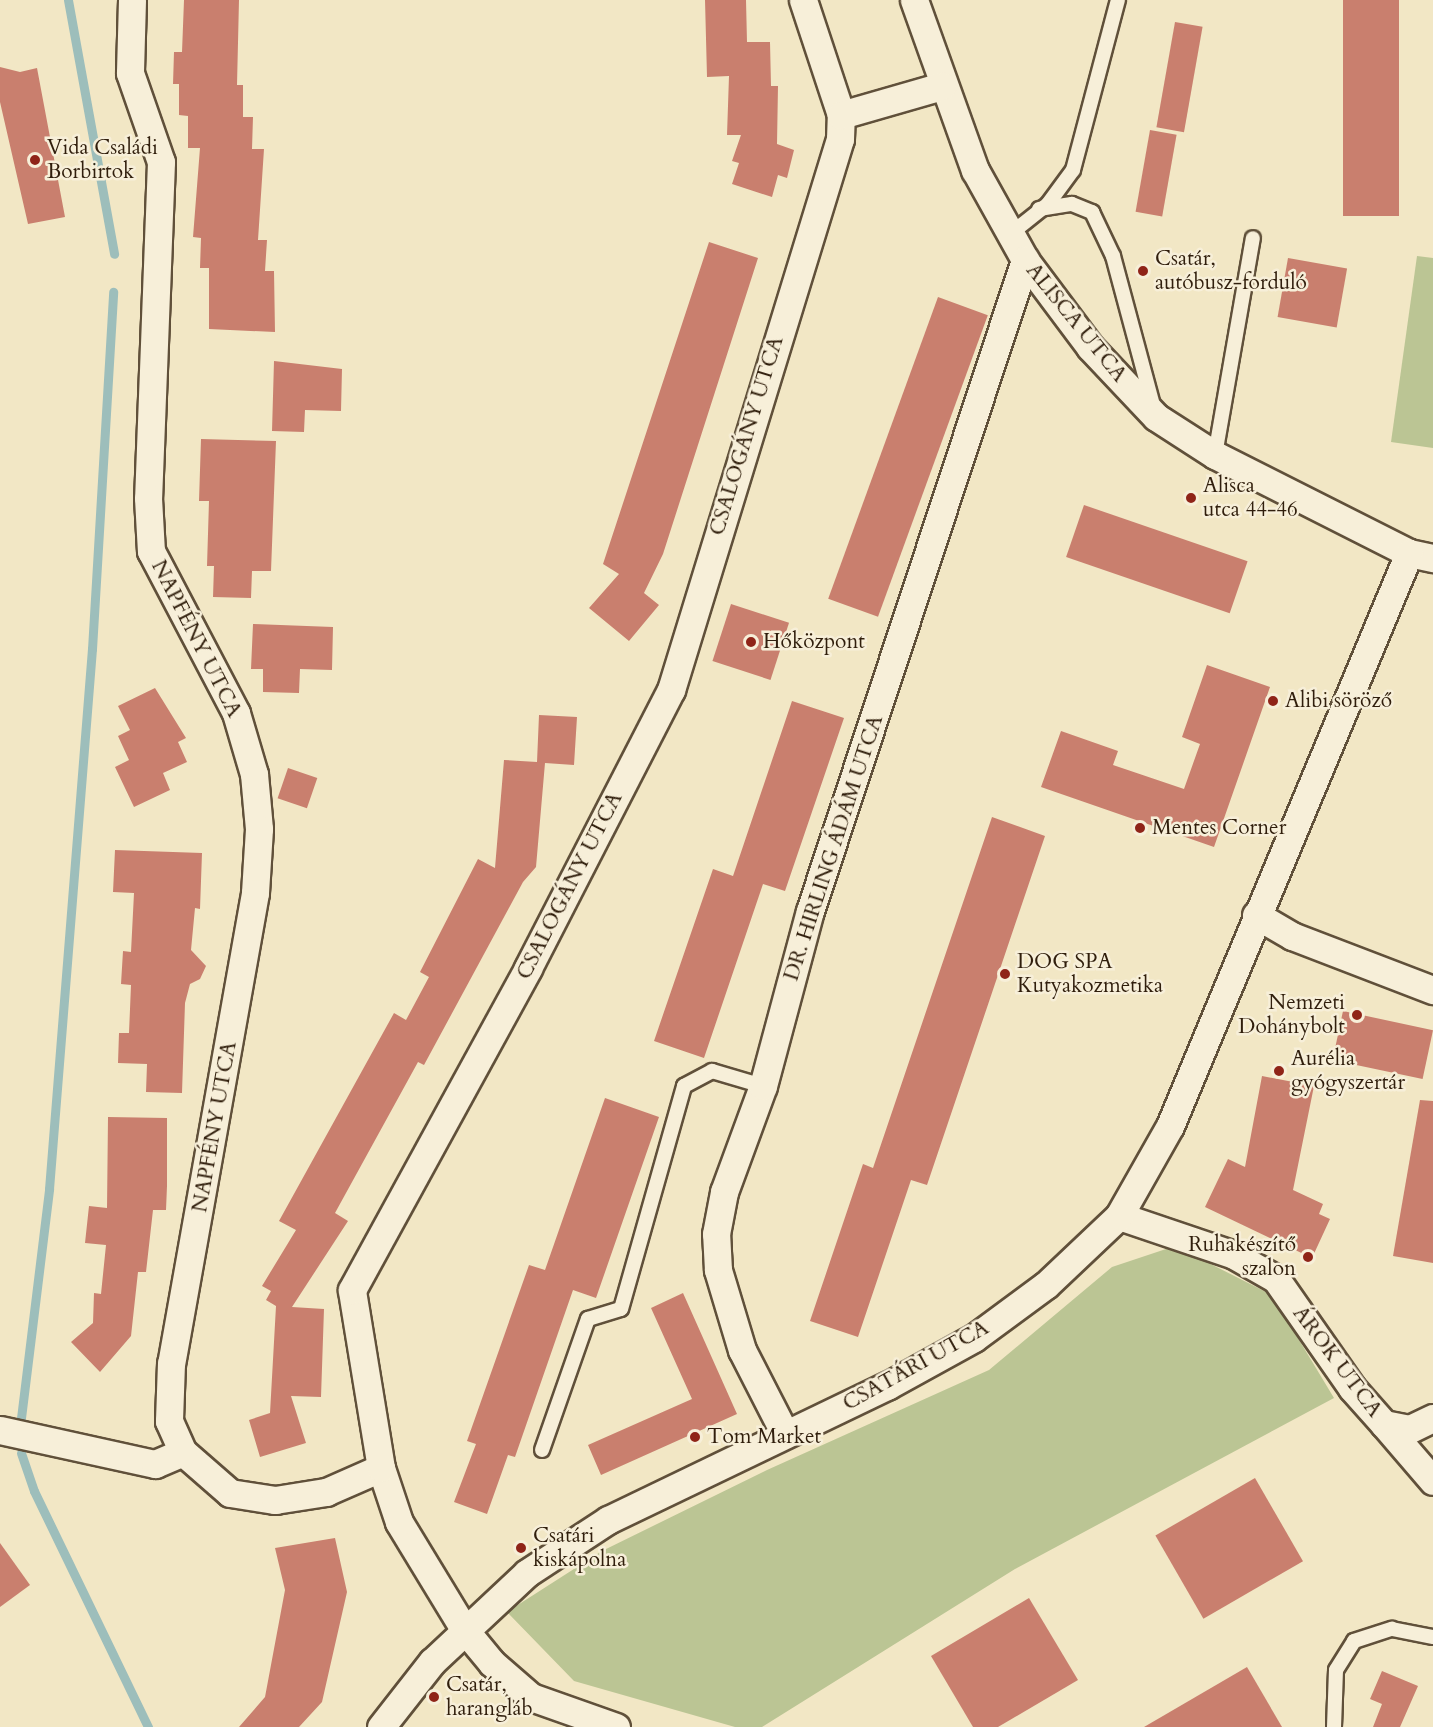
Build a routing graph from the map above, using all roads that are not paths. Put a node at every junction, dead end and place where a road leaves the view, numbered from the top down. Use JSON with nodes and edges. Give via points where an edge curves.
{"nodes":[{"id":1,"x":132,"y":0,"type":"edge"},
{"id":2,"x":803,"y":0,"type":"edge"},
{"id":3,"x":914,"y":0,"type":"edge"},
{"id":4,"x":1118,"y":0,"type":"edge"},
{"id":5,"x":942,"y":86,"type":"junction"},
{"id":6,"x":841,"y":115,"type":"junction"},
{"id":7,"x":1038,"y":209,"type":"junction"},
{"id":8,"x":1009,"y":235,"type":"junction"},
{"id":9,"x":1253,"y":238,"type":"dead end"},
{"id":10,"x":1025,"y":260,"type":"junction"},
{"id":11,"x":1156,"y":417,"type":"junction"},
{"id":12,"x":1215,"y":455,"type":"junction"},
{"id":13,"x":1421,"y":556,"type":"edge"},
{"id":14,"x":1256,"y":915,"type":"junction"},
{"id":15,"x":1433,"y":990,"type":"edge"},
{"id":16,"x":763,"y":1086,"type":"junction"},
{"id":17,"x":1119,"y":1216,"type":"junction"},
{"id":18,"x":1433,"y":1418,"type":"edge"},
{"id":19,"x":1384,"y":1424,"type":"junction"},
{"id":20,"x":0,"y":1430,"type":"edge"},
{"id":21,"x":785,"y":1434,"type":"junction"},
{"id":22,"x":542,"y":1450,"type":"dead end"},
{"id":23,"x":183,"y":1452,"type":"junction"},
{"id":24,"x":381,"y":1468,"type":"junction"},
{"id":25,"x":1433,"y":1481,"type":"edge"},
{"id":26,"x":464,"y":1629,"type":"junction"},
{"id":27,"x":1433,"y":1637,"type":"edge"},
{"id":28,"x":381,"y":1727,"type":"edge"},
{"id":29,"x":616,"y":1727,"type":"edge"},
{"id":30,"x":1334,"y":1727,"type":"edge"}],
"edges":[{"from":1,"to":23,"type":"street","name":"NAPFÉNY UTCA","via":[[130,73],[161,162],[148,498],[151,551],[236,713],[254,774],[259,829],[255,893],[171,1363],[169,1421]]},
{"from":2,"to":6,"type":"street","name":"CSALOGÁNY UTCA"},
{"from":3,"to":5,"type":"street","name":"ALISCA UTCA"},
{"from":4,"to":7,"type":"lane","via":[[1073,170]]},
{"from":5,"to":6,"type":"street"},
{"from":5,"to":8,"type":"street","name":"ALISCA UTCA","via":[[975,170]]},
{"from":6,"to":24,"type":"street","name":"CSALOGÁNY UTCA","via":[[840,139],[671,690],[528,968],[352,1290]]},
{"from":7,"to":8,"type":"lane"},
{"from":7,"to":11,"type":"lane","via":[[1072,204],[1092,212],[1113,256]]},
{"from":8,"to":10,"type":"street","name":"ALISCA UTCA"},
{"from":9,"to":12,"type":"lane"},
{"from":10,"to":11,"type":"street","name":"ALISCA UTCA","via":[[1090,347]]},
{"from":10,"to":16,"type":"street","name":"DR. HIRLING ÁDÁM UTCA","via":[[810,911]]},
{"from":11,"to":12,"type":"street","name":"ALISCA UTCA"},
{"from":12,"to":13,"type":"street","name":"ALISCA UTCA"},
{"from":13,"to":14,"type":"street","name":"CSATÁRI UTCA"},
{"from":14,"to":15,"type":"street","via":[[1292,936]]},
{"from":14,"to":17,"type":"street","name":"CSATÁRI UTCA","via":[[1170,1126]]},
{"from":16,"to":21,"type":"street","name":"DR. HIRLING ÁDÁM UTCA","via":[[724,1192],[716,1234],[718,1270],[742,1350]]},
{"from":16,"to":22,"type":"lane","via":[[712,1071],[684,1086],[621,1309],[588,1319]]},
{"from":17,"to":19,"type":"street","name":"ÁROK UTCA","via":[[1234,1255],[1276,1279],[1352,1388]]},
{"from":17,"to":21,"type":"street","name":"CSATÁRI UTCA","via":[[1046,1285],[974,1338],[887,1386]]},
{"from":18,"to":19,"type":"street","name":"ÁROK UTCA","via":[[1410,1429]]},
{"from":19,"to":25,"type":"street"},
{"from":20,"to":23,"type":"street","via":[[155,1464]]},
{"from":21,"to":26,"type":"street","name":"CSATÁRI UTCA","via":[[608,1520],[527,1573]]},
{"from":23,"to":24,"type":"street","name":"NAPFÉNY UTCA","via":[[230,1493],[275,1500],[326,1492]]},
{"from":24,"to":26,"type":"street","name":"CSALOGÁNY UTCA","via":[[399,1522]]},
{"from":26,"to":28,"type":"street","name":"CSATÁRI UTCA"},
{"from":26,"to":29,"type":"street","name":"CSALOGÁNY UTCA","via":[[492,1664],[531,1697]]},
{"from":27,"to":30,"type":"lane","via":[[1392,1629],[1354,1641],[1336,1670]]}]}
